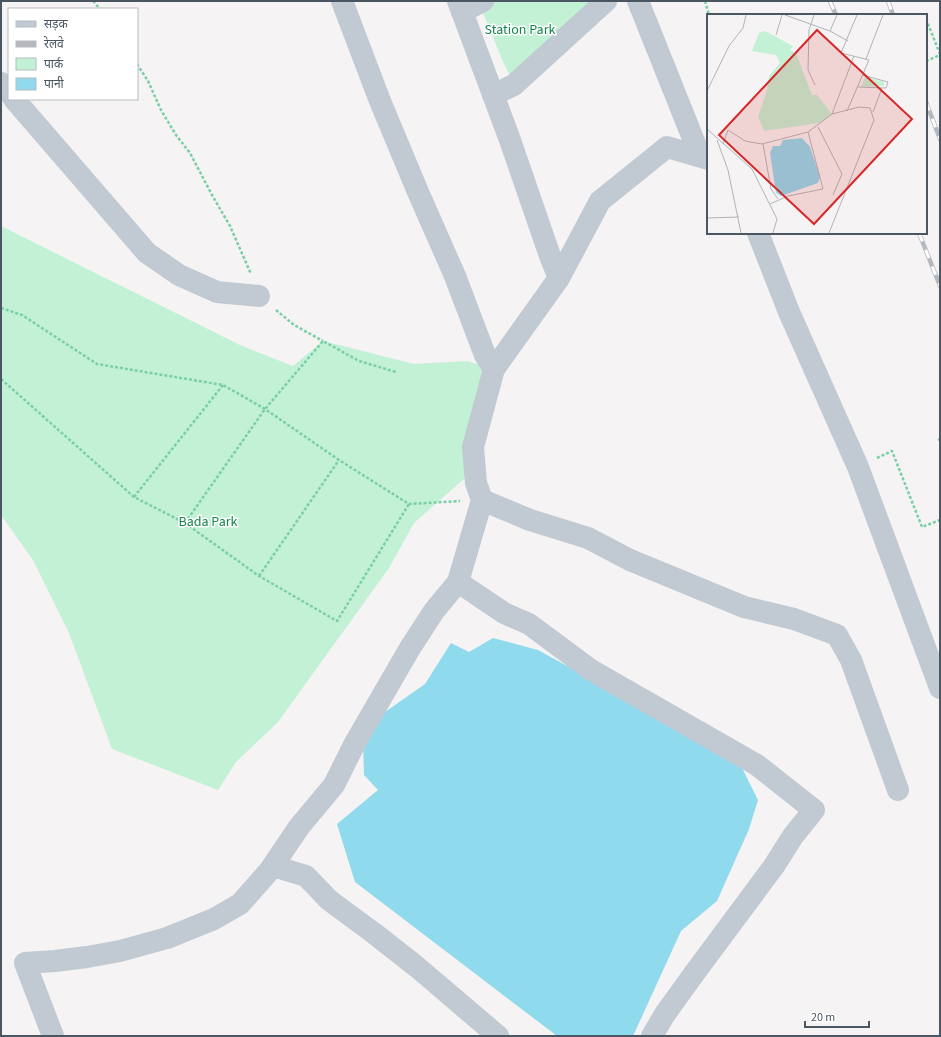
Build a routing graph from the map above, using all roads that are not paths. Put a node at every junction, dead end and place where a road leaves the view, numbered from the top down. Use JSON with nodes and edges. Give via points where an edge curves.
{"nodes":[{"id":1,"x":342,"y":1,"type":"edge"},
{"id":2,"x":483,"y":1,"type":"edge"},
{"id":3,"x":606,"y":1,"type":"edge"},
{"id":4,"x":638,"y":1,"type":"edge"},
{"id":5,"x":460,"y":6,"type":"edge"},
{"id":6,"x":1,"y":83,"type":"edge"},
{"id":7,"x":8,"y":92,"type":"edge"},
{"id":8,"x":493,"y":95,"type":"junction"},
{"id":9,"x":15,"y":100,"type":"edge"},
{"id":10,"x":704,"y":158,"type":"edge"},
{"id":11,"x":758,"y":234,"type":"edge"},
{"id":12,"x":559,"y":278,"type":"junction"},
{"id":13,"x":259,"y":296,"type":"road end"},
{"id":14,"x":494,"y":369,"type":"junction"},
{"id":15,"x":482,"y":500,"type":"junction"},
{"id":16,"x":458,"y":582,"type":"junction"},
{"id":17,"x":940,"y":688,"type":"edge"},
{"id":18,"x":898,"y":790,"type":"dead end"},
{"id":19,"x":273,"y":866,"type":"junction"},
{"id":20,"x":53,"y":1036,"type":"edge"},
{"id":21,"x":498,"y":1036,"type":"edge"},
{"id":22,"x":652,"y":1036,"type":"edge"}],
"edges":[{"from":1,"to":14,"type":"street","via":[[485,355]]},
{"from":2,"to":5,"type":"street"},
{"from":3,"to":8,"type":"street","via":[[514,85]]},
{"from":4,"to":10,"type":"street"},
{"from":5,"to":8,"type":"street"},
{"from":6,"to":7,"type":"street"},
{"from":8,"to":12,"type":"street"},
{"from":9,"to":13,"type":"street","via":[[147,253],[179,275],[217,292]]},
{"from":10,"to":12,"type":"street","via":[[667,147],[600,200]]},
{"from":11,"to":17,"type":"street","via":[[789,312],[858,467]]},
{"from":12,"to":14,"type":"street"},
{"from":14,"to":15,"type":"street","via":[[473,447],[476,483]]},
{"from":15,"to":16,"type":"street"},
{"from":15,"to":18,"type":"street","via":[[530,520],[588,538],[630,560],[744,607],[794,619],[837,635],[851,660]]},
{"from":16,"to":19,"type":"street","via":[[434,611],[410,648],[355,742],[334,785],[299,827]]},
{"from":16,"to":22,"type":"street","via":[[504,613],[529,624],[591,670],[757,765],[814,810],[691,977]]},
{"from":19,"to":20,"type":"street","via":[[240,904],[214,919],[167,938],[120,951],[25,964]]},
{"from":19,"to":21,"type":"street","via":[[306,876],[329,900],[417,967]]}]}
